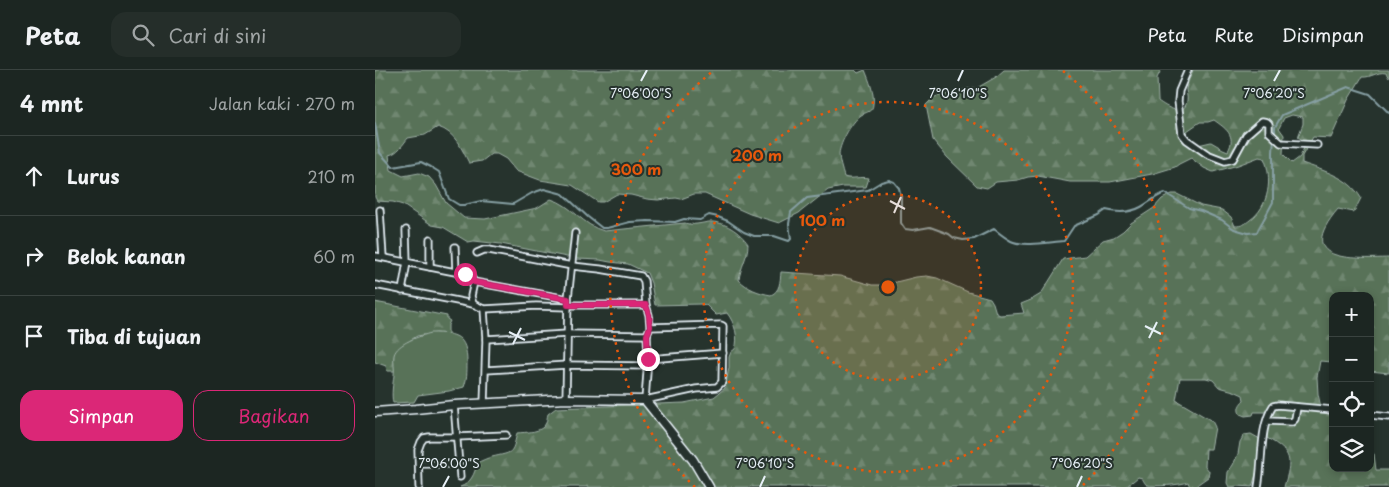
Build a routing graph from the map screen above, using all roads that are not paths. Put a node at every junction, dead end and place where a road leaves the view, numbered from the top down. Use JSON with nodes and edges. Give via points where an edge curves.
{"nodes":[{"id":1,"x":1188,"y":70,"type":"edge"},
{"id":2,"x":1317,"y":145,"type":"dead end"},
{"id":3,"x":380,"y":210,"type":"dead end"},
{"id":4,"x":406,"y":230,"type":"dead end"},
{"id":5,"x":575,"y":233,"type":"dead end"},
{"id":6,"x":430,"y":240,"type":"dead end"},
{"id":7,"x":455,"y":247,"type":"dead end"},
{"id":8,"x":477,"y":253,"type":"dead end"},
{"id":9,"x":375,"y":256,"type":"edge"},
{"id":10,"x":383,"y":257,"type":"junction"},
{"id":11,"x":407,"y":262,"type":"junction"},
{"id":12,"x":572,"y":266,"type":"junction"},
{"id":13,"x":430,"y":267,"type":"junction"},
{"id":14,"x":455,"y":272,"type":"junction"},
{"id":15,"x":474,"y":282,"type":"junction"},
{"id":16,"x":375,"y":285,"type":"edge"},
{"id":17,"x":402,"y":290,"type":"junction"},
{"id":18,"x":568,"y":303,"type":"junction"},
{"id":19,"x":473,"y":304,"type":"junction"},
{"id":20,"x":646,"y":305,"type":"junction"},
{"id":21,"x":484,"y":309,"type":"junction"},
{"id":22,"x":650,"y":327,"type":"junction"},
{"id":23,"x":567,"y":334,"type":"junction"},
{"id":24,"x":647,"y":335,"type":"junction"},
{"id":25,"x":486,"y":338,"type":"junction"},
{"id":26,"x":723,"y":354,"type":"junction"},
{"id":27,"x":648,"y":359,"type":"junction"},
{"id":28,"x":567,"y":365,"type":"junction"},
{"id":29,"x":647,"y":366,"type":"junction"},
{"id":30,"x":486,"y":370,"type":"junction"},
{"id":31,"x":566,"y":399,"type":"junction"},
{"id":32,"x":645,"y":400,"type":"junction"},
{"id":33,"x":484,"y":404,"type":"junction"},
{"id":34,"x":454,"y":405,"type":"junction"},
{"id":35,"x":1297,"y":407,"type":"junction"},
{"id":36,"x":1329,"y":410,"type":"edge"},
{"id":37,"x":375,"y":412,"type":"edge"},
{"id":38,"x":1374,"y":415,"type":"edge"},
{"id":39,"x":1389,"y":417,"type":"edge"},
{"id":40,"x":1267,"y":421,"type":"junction"},
{"id":41,"x":506,"y":435,"type":"dead end"},
{"id":42,"x":457,"y":437,"type":"junction"},
{"id":43,"x":419,"y":464,"type":"junction"},
{"id":44,"x":458,"y":464,"type":"junction"},
{"id":45,"x":460,"y":477,"type":"dead end"},
{"id":46,"x":419,"y":487,"type":"edge"},
{"id":47,"x":709,"y":487,"type":"edge"},
{"id":48,"x":1258,"y":487,"type":"edge"}],
"edges":[{"from":1,"to":2,"type":"street","via":[[1177,101],[1182,134],[1207,154],[1225,161],[1233,160],[1246,135],[1262,121],[1269,124],[1269,132],[1281,143]]},
{"from":3,"to":10,"type":"street"},
{"from":4,"to":11,"type":"street"},
{"from":5,"to":12,"type":"street"},
{"from":6,"to":13,"type":"street"},
{"from":7,"to":14,"type":"street"},
{"from":8,"to":12,"type":"street","via":[[489,250]]},
{"from":9,"to":10,"type":"street"},
{"from":10,"to":11,"type":"street"},
{"from":11,"to":13,"type":"street"},
{"from":11,"to":17,"type":"street"},
{"from":12,"to":18,"type":"street"},
{"from":12,"to":20,"type":"street","via":[[641,276]]},
{"from":13,"to":14,"type":"street"},
{"from":14,"to":15,"type":"street","via":[[471,277]]},
{"from":15,"to":18,"type":"street"},
{"from":15,"to":19,"type":"street"},
{"from":16,"to":17,"type":"street"},
{"from":17,"to":19,"type":"street"},
{"from":18,"to":20,"type":"street"},
{"from":18,"to":21,"type":"street"},
{"from":18,"to":23,"type":"street"},
{"from":19,"to":21,"type":"street"},
{"from":20,"to":22,"type":"street"},
{"from":21,"to":25,"type":"street"},
{"from":22,"to":24,"type":"street"},
{"from":22,"to":26,"type":"street","via":[[721,325]]},
{"from":23,"to":24,"type":"street"},
{"from":23,"to":25,"type":"street"},
{"from":23,"to":28,"type":"street"},
{"from":24,"to":27,"type":"street"},
{"from":25,"to":30,"type":"street"},
{"from":26,"to":27,"type":"street"},
{"from":26,"to":32,"type":"street","via":[[722,382],[717,387]]},
{"from":27,"to":29,"type":"street"},
{"from":28,"to":29,"type":"street"},
{"from":28,"to":30,"type":"street"},
{"from":28,"to":31,"type":"street"},
{"from":29,"to":32,"type":"street"},
{"from":30,"to":33,"type":"street"},
{"from":31,"to":32,"type":"street"},
{"from":31,"to":33,"type":"street"},
{"from":32,"to":47,"type":"street","via":[[693,460]]},
{"from":33,"to":34,"type":"street"},
{"from":34,"to":37,"type":"street"},
{"from":34,"to":42,"type":"street"},
{"from":35,"to":36,"type":"street"},
{"from":35,"to":40,"type":"street","via":[[1273,406]]},
{"from":35,"to":40,"type":"street","via":[[1292,422]]},
{"from":38,"to":39,"type":"street"},
{"from":40,"to":48,"type":"street"},
{"from":41,"to":42,"type":"street"},
{"from":42,"to":43,"type":"street","via":[[425,438],[419,444]]},
{"from":42,"to":44,"type":"street"},
{"from":43,"to":44,"type":"street"},
{"from":43,"to":46,"type":"street"},
{"from":44,"to":45,"type":"street"}]}
